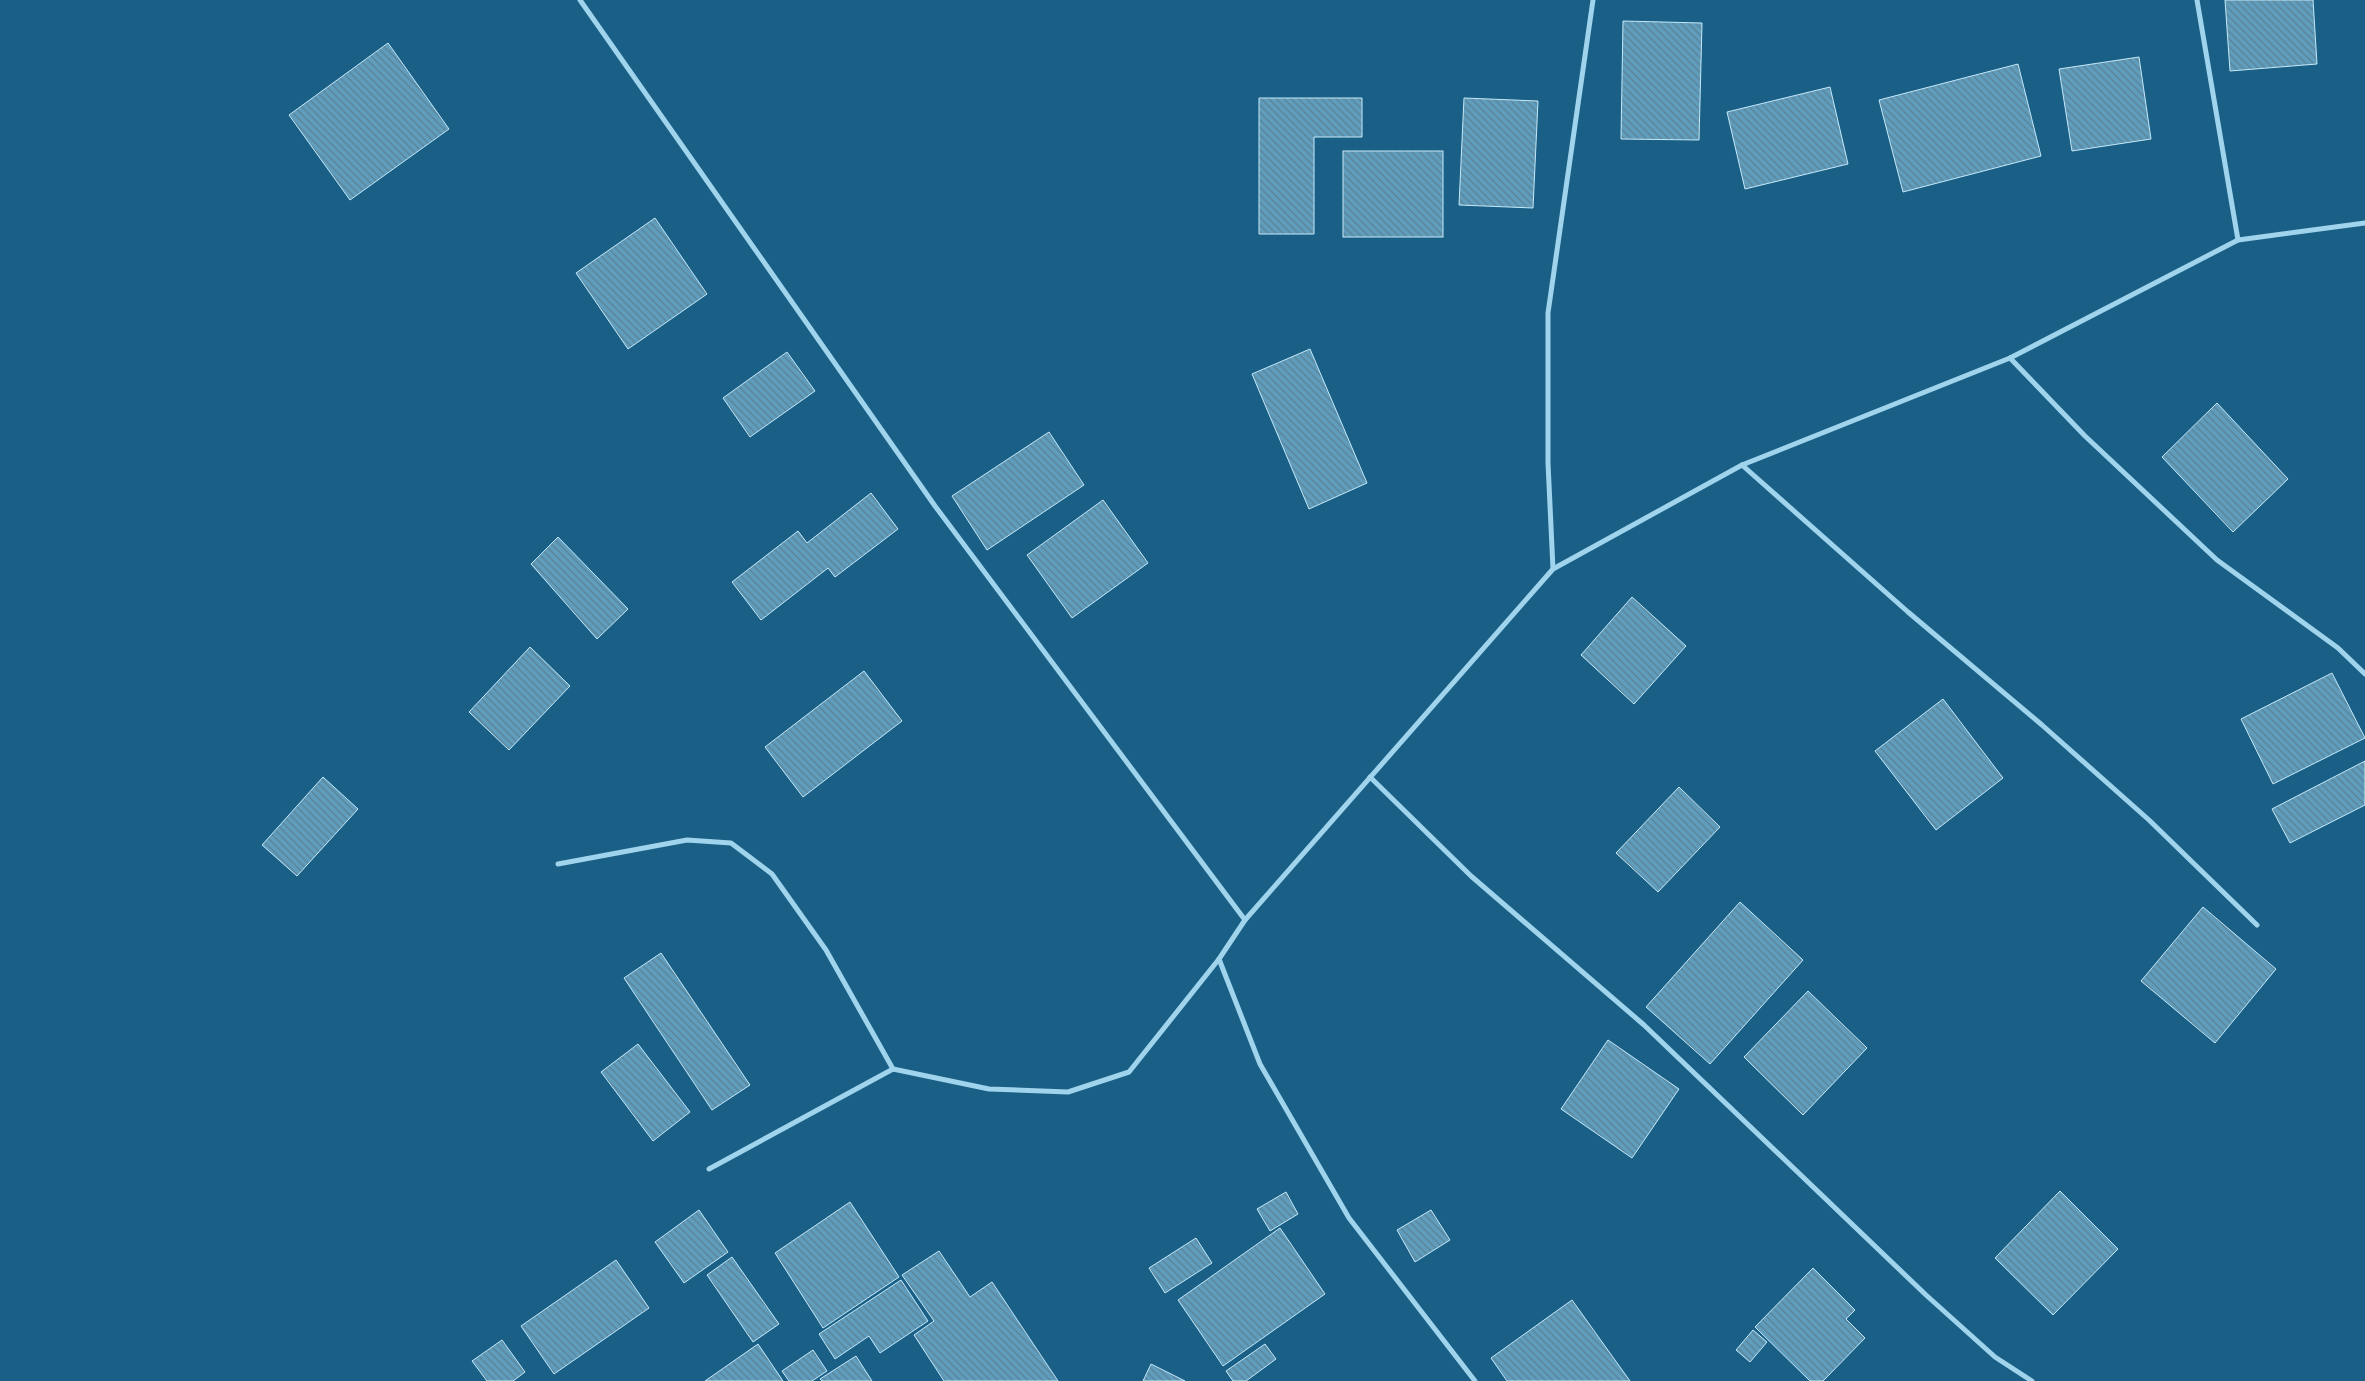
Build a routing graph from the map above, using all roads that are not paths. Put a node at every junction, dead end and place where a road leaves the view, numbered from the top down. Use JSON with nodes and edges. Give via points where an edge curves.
{"nodes":[{"id":1,"x":580,"y":0,"type":"edge"},
{"id":2,"x":1593,"y":0,"type":"edge"},
{"id":3,"x":2197,"y":0,"type":"edge"},
{"id":4,"x":2365,"y":223,"type":"edge"},
{"id":5,"x":2238,"y":240,"type":"junction"},
{"id":6,"x":2010,"y":358,"type":"junction"},
{"id":7,"x":1742,"y":465,"type":"junction"},
{"id":8,"x":1553,"y":569,"type":"junction"},
{"id":9,"x":2365,"y":674,"type":"edge"},
{"id":10,"x":1370,"y":777,"type":"junction"},
{"id":11,"x":558,"y":864,"type":"dead end"},
{"id":12,"x":1244,"y":920,"type":"junction"},
{"id":13,"x":2257,"y":925,"type":"dead end"},
{"id":14,"x":1219,"y":959,"type":"junction"},
{"id":15,"x":893,"y":1069,"type":"junction"},
{"id":16,"x":709,"y":1169,"type":"dead end"},
{"id":17,"x":1476,"y":1381,"type":"edge"},
{"id":18,"x":2032,"y":1381,"type":"edge"}],
"edges":[{"from":1,"to":12,"type":"street","via":[[935,506]]},
{"from":2,"to":8,"type":"street","via":[[1548,313],[1548,463]]},
{"from":3,"to":5,"type":"street"},
{"from":4,"to":5,"type":"street"},
{"from":5,"to":6,"type":"street"},
{"from":6,"to":7,"type":"street"},
{"from":6,"to":9,"type":"street","via":[[2085,436],[2217,560],[2338,648]]},
{"from":7,"to":8,"type":"street"},
{"from":7,"to":13,"type":"street","via":[[2149,820]]},
{"from":8,"to":10,"type":"street"},
{"from":10,"to":12,"type":"street"},
{"from":10,"to":18,"type":"street","via":[[1471,876],[1644,1025],[1926,1295],[1995,1356]]},
{"from":11,"to":15,"type":"street","via":[[687,840],[731,843],[772,874],[826,950]]},
{"from":12,"to":14,"type":"street"},
{"from":14,"to":15,"type":"street","via":[[1129,1072],[1068,1092],[989,1089]]},
{"from":14,"to":17,"type":"street","via":[[1260,1064],[1349,1218]]},
{"from":15,"to":16,"type":"street"}]}
